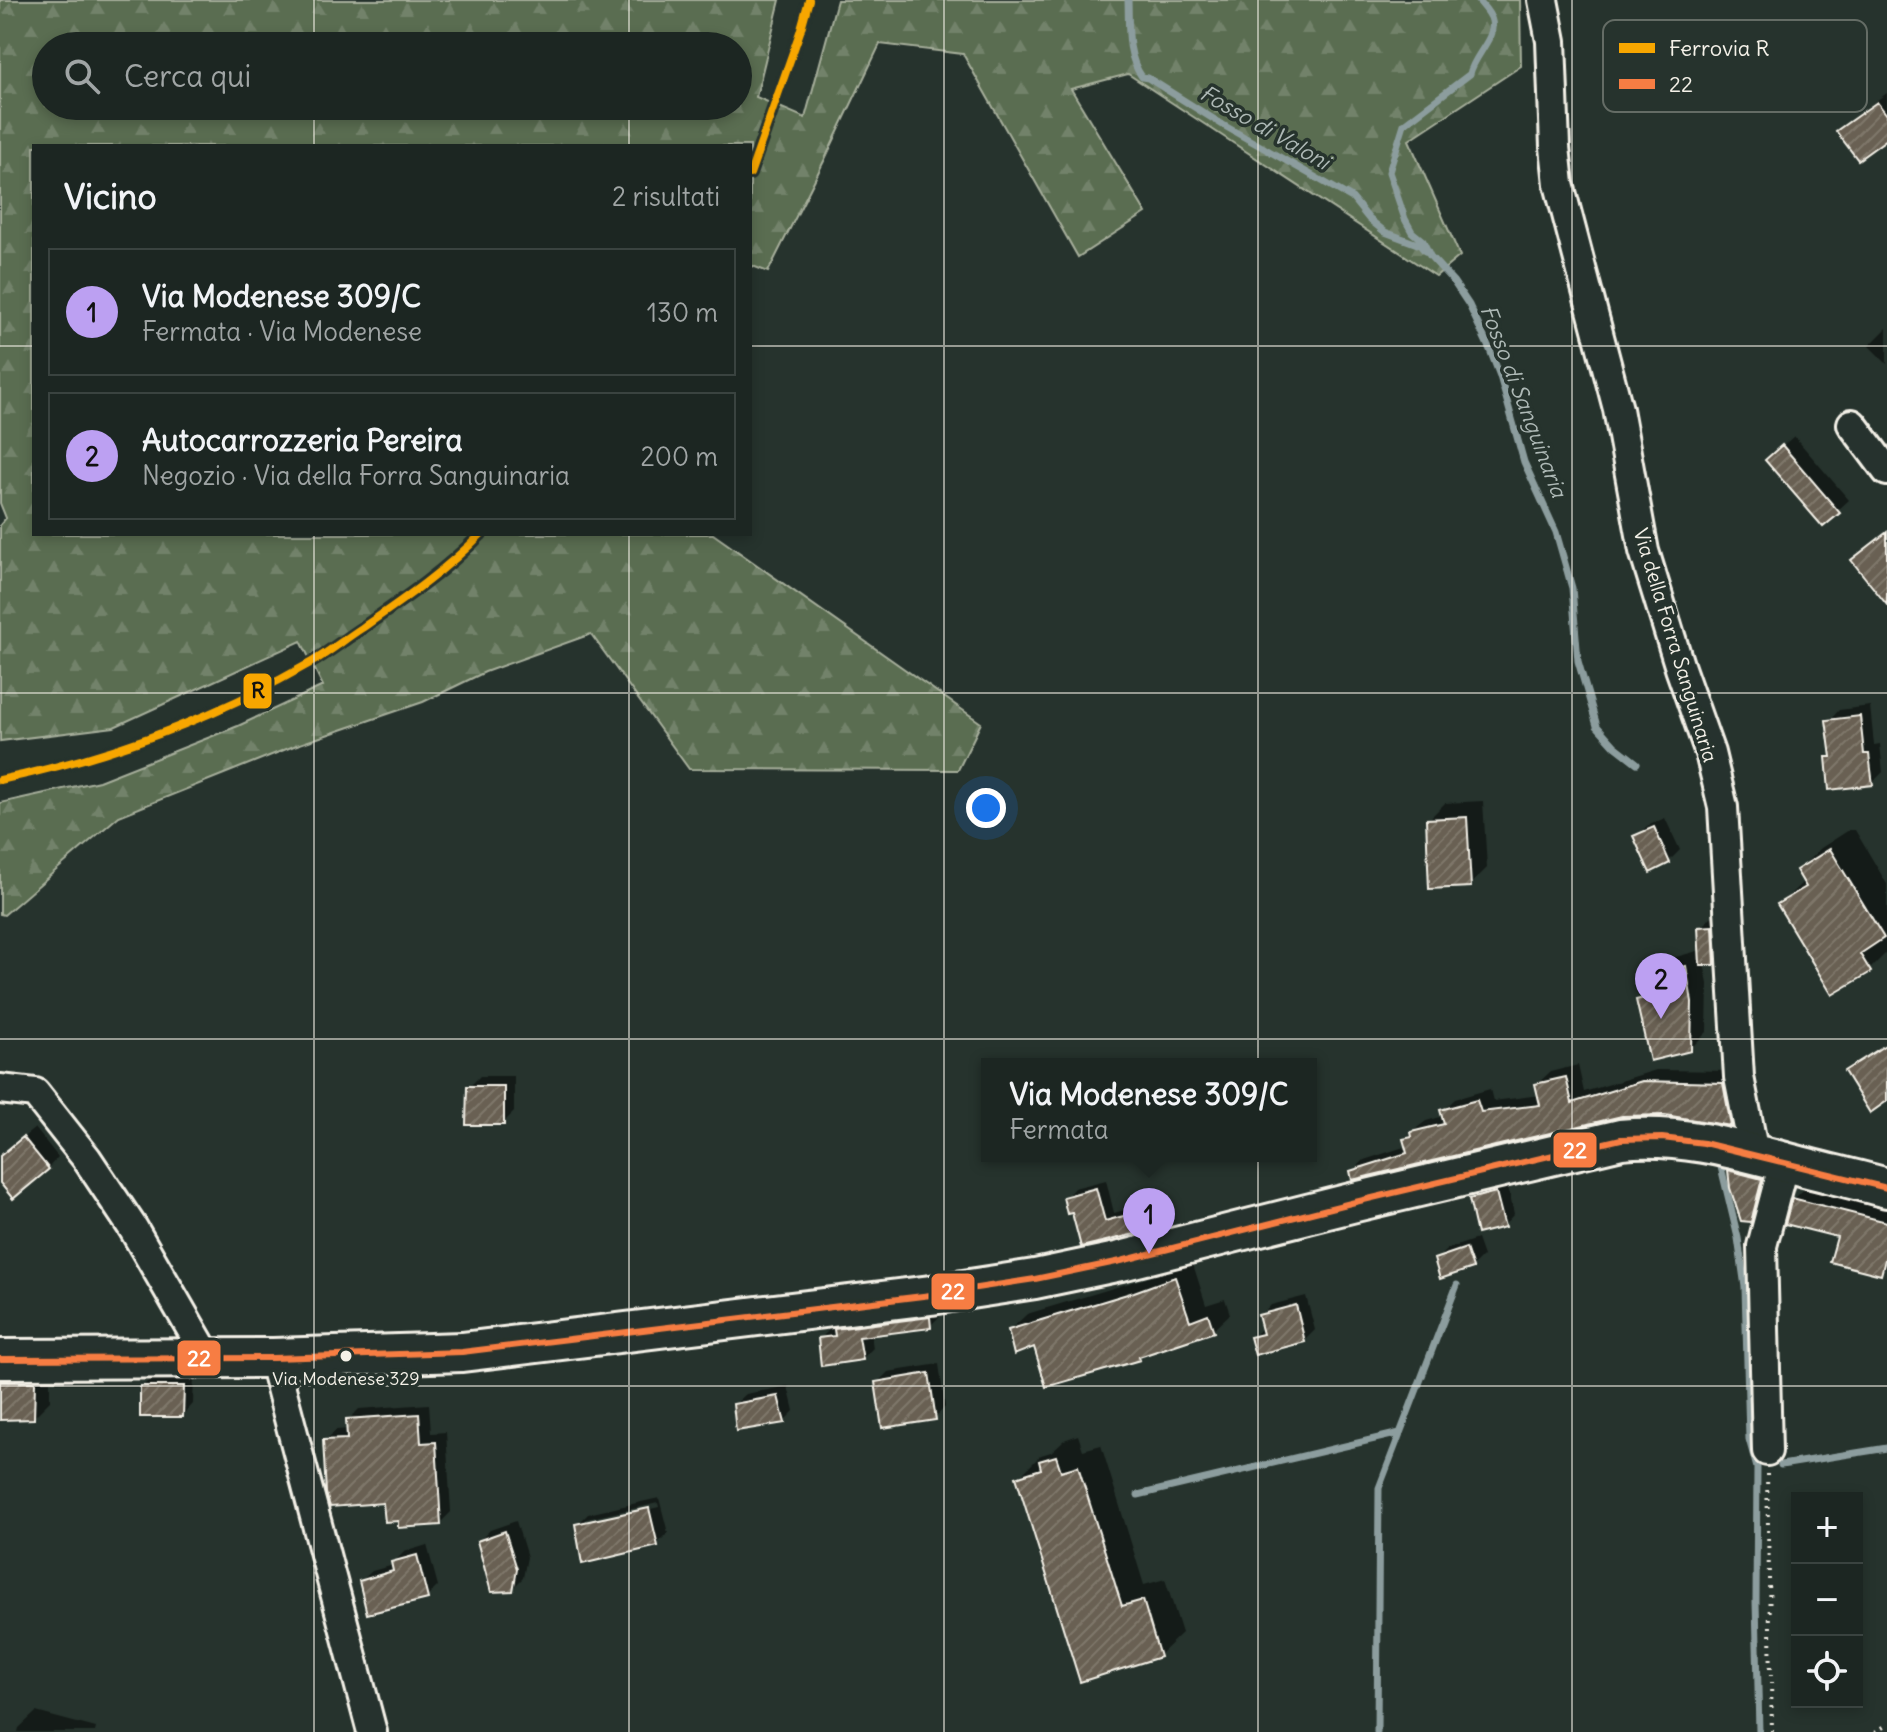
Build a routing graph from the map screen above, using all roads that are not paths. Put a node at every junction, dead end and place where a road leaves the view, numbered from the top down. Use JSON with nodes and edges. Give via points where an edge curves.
{"nodes":[{"id":1,"x":1543,"y":0,"type":"edge"},
{"id":2,"x":1852,"y":424,"type":"dead end"},
{"id":3,"x":1887,"y":471,"type":"edge"},
{"id":4,"x":0,"y":1089,"type":"edge"},
{"id":5,"x":1769,"y":1158,"type":"junction"},
{"id":6,"x":1887,"y":1188,"type":"edge"},
{"id":7,"x":208,"y":1358,"type":"junction"},
{"id":8,"x":273,"y":1358,"type":"junction"},
{"id":9,"x":0,"y":1359,"type":"edge"},
{"id":10,"x":1767,"y":1451,"type":"road end"},
{"id":11,"x":372,"y":1732,"type":"edge"}],
"edges":[{"from":1,"to":5,"type":"street","name":"Via della Forra Sanguinaria","via":[[1551,41],[1559,184],[1618,409],[1644,551],[1723,807],[1739,1077]]},
{"from":2,"to":3,"type":"street"},
{"from":4,"to":7,"type":"street","via":[[35,1093],[87,1159]]},
{"from":5,"to":6,"type":"street"},
{"from":5,"to":8,"type":"street","via":[[1699,1143],[1621,1139],[1135,1257],[985,1287],[462,1352]]},
{"from":5,"to":10,"type":"street","via":[[1762,1246]]},
{"from":7,"to":8,"type":"street"},
{"from":7,"to":9,"type":"street"},
{"from":8,"to":11,"type":"street"}]}
